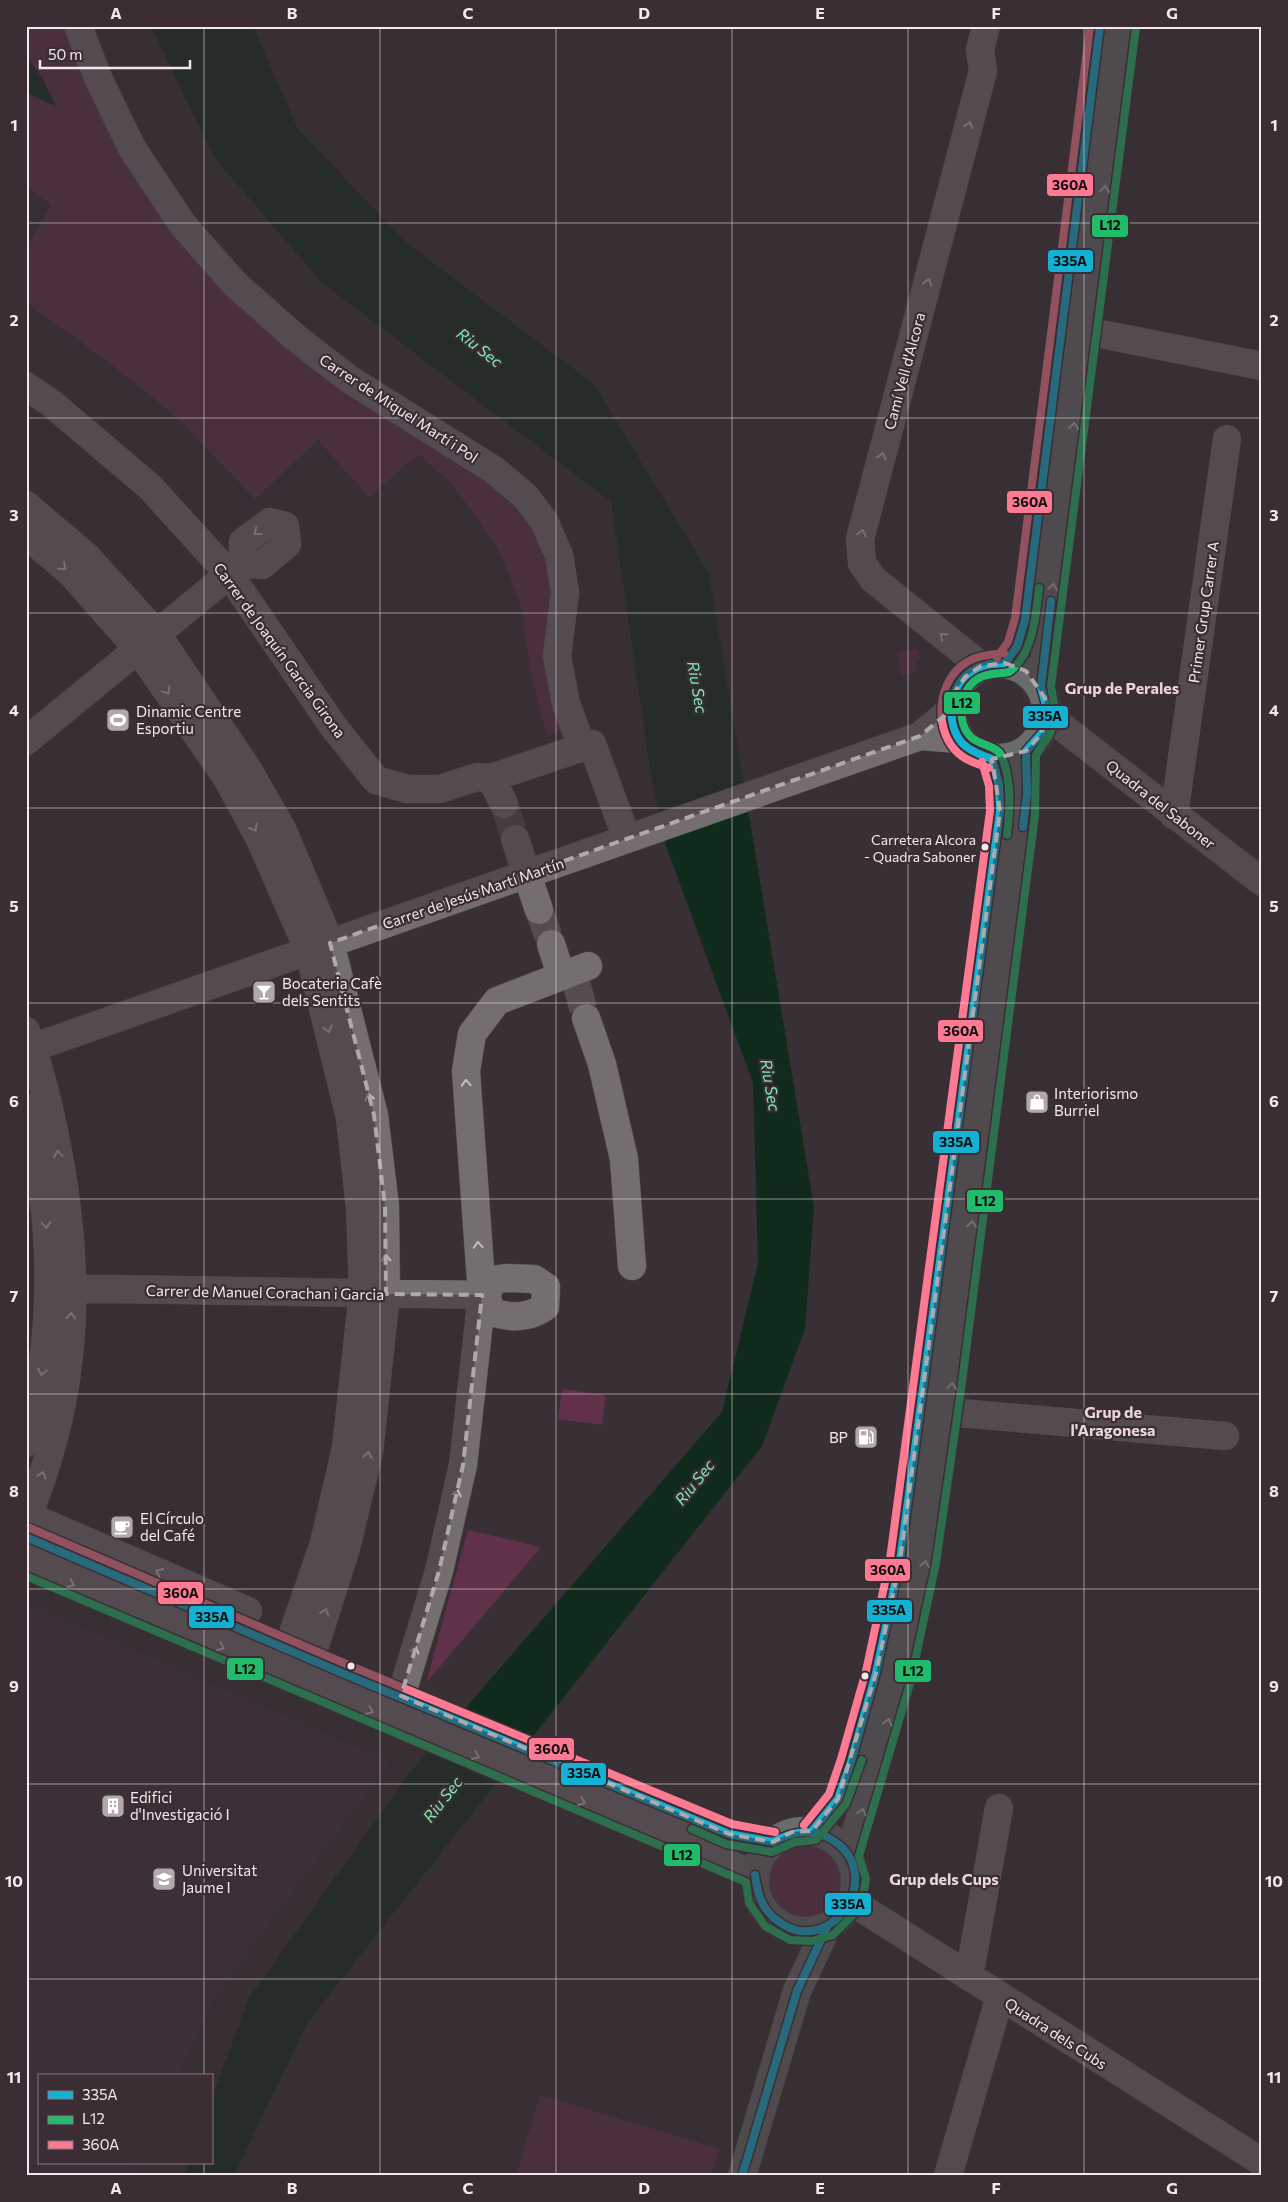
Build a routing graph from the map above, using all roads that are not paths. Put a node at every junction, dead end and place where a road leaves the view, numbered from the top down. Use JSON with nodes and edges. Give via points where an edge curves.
{"nodes":[{"id":1,"x":78,"y":26,"type":"edge"},
{"id":2,"x":986,"y":26,"type":"edge"},
{"id":3,"x":1100,"y":26,"type":"edge"},
{"id":4,"x":1126,"y":26,"type":"edge"},
{"id":5,"x":1086,"y":331,"type":"junction"},
{"id":6,"x":1262,"y":366,"type":"edge"},
{"id":7,"x":26,"y":386,"type":"edge"},
{"id":8,"x":1227,"y":439,"type":"dead end"},
{"id":9,"x":26,"y":505,"type":"edge"},
{"id":10,"x":26,"y":535,"type":"edge"},
{"id":11,"x":236,"y":568,"type":"junction"},
{"id":12,"x":147,"y":641,"type":"junction"},
{"id":13,"x":993,"y":665,"type":"junction"},
{"id":14,"x":950,"y":711,"type":"junction"},
{"id":15,"x":1043,"y":721,"type":"junction"},
{"id":16,"x":920,"y":736,"type":"junction"},
{"id":17,"x":960,"y":739,"type":"junction"},
{"id":18,"x":26,"y":740,"type":"edge"},
{"id":19,"x":587,"y":746,"type":"junction"},
{"id":20,"x":992,"y":759,"type":"junction"},
{"id":21,"x":491,"y":778,"type":"junction"},
{"id":22,"x":504,"y":804,"type":"tunnel mouth"},
{"id":23,"x":1174,"y":815,"type":"junction"},
{"id":24,"x":515,"y":839,"type":"tunnel mouth"},
{"id":25,"x":627,"y":839,"type":"junction"},
{"id":26,"x":527,"y":874,"type":"junction"},
{"id":27,"x":1262,"y":882,"type":"edge"},
{"id":28,"x":539,"y":910,"type":"tunnel mouth"},
{"id":29,"x":551,"y":944,"type":"tunnel mouth"},
{"id":30,"x":319,"y":947,"type":"junction"},
{"id":31,"x":586,"y":1018,"type":"tunnel mouth"},
{"id":32,"x":29,"y":1043,"type":"edge"},
{"id":33,"x":26,"y":1108,"type":"edge"},
{"id":34,"x":632,"y":1266,"type":"dead end"},
{"id":35,"x":60,"y":1289,"type":"junction"},
{"id":36,"x":374,"y":1293,"type":"junction"},
{"id":37,"x":484,"y":1295,"type":"junction"},
{"id":38,"x":948,"y":1412,"type":"junction"},
{"id":39,"x":1225,"y":1436,"type":"dead end"},
{"id":40,"x":26,"y":1443,"type":"edge"},
{"id":41,"x":27,"y":1522,"type":"edge"},
{"id":42,"x":26,"y":1565,"type":"edge"},
{"id":43,"x":302,"y":1644,"type":"junction"},
{"id":44,"x":400,"y":1696,"type":"junction"},
{"id":45,"x":440,"y":1727,"type":"junction"},
{"id":46,"x":546,"y":1772,"type":"junction"},
{"id":47,"x":999,"y":1808,"type":"dead end"},
{"id":48,"x":812,"y":1831,"type":"junction"},
{"id":49,"x":773,"y":1842,"type":"junction"},
{"id":50,"x":849,"y":1856,"type":"junction"},
{"id":51,"x":755,"y":1875,"type":"junction"},
{"id":52,"x":852,"y":1902,"type":"junction"},
{"id":53,"x":827,"y":1927,"type":"junction"},
{"id":54,"x":793,"y":1930,"type":"junction"},
{"id":55,"x":969,"y":1977,"type":"junction"},
{"id":56,"x":797,"y":1991,"type":"junction"},
{"id":57,"x":1000,"y":1996,"type":"junction"},
{"id":58,"x":1262,"y":2162,"type":"edge"},
{"id":59,"x":742,"y":2176,"type":"edge"},
{"id":60,"x":948,"y":2176,"type":"edge"}],
"edges":[{"from":1,"to":19,"type":"street","name":"Carrer de Miquel Martí i Pol","via":[[99,80],[132,148],[183,225],[235,284],[296,338],[349,378],[494,470],[526,497],[544,521],[559,555],[565,593],[557,656],[566,704]]},
{"from":13,"to":2,"type":"street","name":"Camí Vell d'Alcora","one_way":true,"via":[[873,579],[862,563],[860,538],[983,71],[980,50]]},
{"from":3,"to":13,"type":"main road","via":[[1025,620],[1017,647]]},
{"from":5,"to":4,"type":"main road","one_way":true},
{"from":5,"to":6,"type":"street"},
{"from":15,"to":5,"type":"main road","one_way":true},
{"from":7,"to":11,"type":"street","name":"Carrer de Joaquín Garcia Girona","via":[[51,403],[150,487]]},
{"from":8,"to":23,"type":"street","name":"Primer Grup Carrer A"},
{"from":9,"to":12,"type":"street","via":[[86,556]]},
{"from":10,"to":12,"type":"street","one_way":true},
{"from":11,"to":12,"type":"street"},
{"from":11,"to":21,"type":"street","name":"Carrer de Joaquín Garcia Girona","via":[[333,726],[376,780],[407,789],[440,789],[477,777]]},
{"from":12,"to":18,"type":"street"},
{"from":12,"to":30,"type":"street","via":[[247,768],[283,831]]},
{"from":13,"to":14,"type":"main road","via":[[965,677],[954,692]]},
{"from":13,"to":15,"type":"main road","via":[[1026,671]]},
{"from":14,"to":16,"type":"street","name":"Carrer de Jesús Martí Martín"},
{"from":14,"to":17,"type":"main road"},
{"from":15,"to":20,"type":"main road","via":[[1010,758]]},
{"from":15,"to":23,"type":"street","name":"Quadra del Saboner"},
{"from":38,"to":15,"type":"main road","one_way":true,"via":[[1025,814]]},
{"from":16,"to":17,"type":"street","name":"Carrer de Jesús Martí Martín"},
{"from":16,"to":25,"type":"street","name":"Carrer de Jesús Martí Martín"},
{"from":17,"to":20,"type":"main road","via":[[974,752]]},
{"from":19,"to":21,"type":"street","name":"Carrer de Joaquín Garcia Girona"},
{"from":19,"to":25,"type":"street","name":"Carrer de Miquel Martí i Pol"},
{"from":20,"to":48,"type":"main road","via":[[999,784],[1000,812],[900,1561],[876,1673],[851,1762],[838,1799]]},
{"from":21,"to":22,"type":"street"},
{"from":23,"to":27,"type":"street","name":"Quadra del Saboner"},
{"from":24,"to":26,"type":"street"},
{"from":25,"to":26,"type":"street","name":"Carrer de Jesús Martí Martín"},
{"from":26,"to":28,"type":"street"},
{"from":26,"to":30,"type":"street","name":"Carrer de Jesús Martí Martín"},
{"from":37,"to":29,"type":"street","one_way":true,"via":[[466,1071],[472,1034],[498,1001],[574,974]]},
{"from":30,"to":32,"type":"street","name":"Carrer de Jesús Martí Martín"},
{"from":30,"to":36,"type":"street","via":[[374,1115],[385,1206]]},
{"from":31,"to":34,"type":"street","via":[[602,1064],[624,1158]]},
{"from":35,"to":32,"type":"street","one_way":true,"via":[[66,1204],[56,1139]]},
{"from":33,"to":35,"type":"street","one_way":true,"via":[[36,1143]]},
{"from":35,"to":36,"type":"street","name":"Carrer de Manuel Corachan i Garcia"},
{"from":35,"to":40,"type":"street","one_way":true},
{"from":41,"to":35,"type":"street","one_way":true,"via":[[57,1429],[68,1363]]},
{"from":36,"to":37,"type":"street","name":"Carrer de Manuel Corachan i Garcia"},
{"from":36,"to":43,"type":"street","via":[[369,1452],[346,1548]]},
{"from":44,"to":37,"type":"street","one_way":true,"via":[[439,1571],[463,1465]]},
{"from":38,"to":39,"type":"street"},
{"from":50,"to":38,"type":"main road","one_way":true,"via":[[916,1614]]},
{"from":43,"to":41,"type":"street","one_way":true},
{"from":42,"to":45,"type":"street","one_way":true},
{"from":43,"to":44,"type":"street"},
{"from":44,"to":45,"type":"street"},
{"from":45,"to":46,"type":"street"},
{"from":46,"to":49,"type":"street","via":[[729,1834]]},
{"from":46,"to":51,"type":"street","one_way":true},
{"from":47,"to":55,"type":"street"},
{"from":48,"to":49,"type":"main road","via":[[792,1832]]},
{"from":48,"to":50,"type":"main road","via":[[834,1839]]},
{"from":49,"to":51,"type":"main road","via":[[761,1857]]},
{"from":50,"to":52,"type":"main road","via":[[856,1879]]},
{"from":51,"to":54,"type":"main road","via":[[758,1899],[772,1919]]},
{"from":52,"to":53,"type":"main road"},
{"from":52,"to":55,"type":"street","name":"Quadra dels Cubs"},
{"from":53,"to":54,"type":"main road"},
{"from":53,"to":56,"type":"main road"},
{"from":54,"to":56,"type":"main road"},
{"from":55,"to":57,"type":"street","name":"Quadra dels Cubs"},
{"from":56,"to":59,"type":"main road"},
{"from":57,"to":58,"type":"street","name":"Quadra dels Cubs"},
{"from":57,"to":60,"type":"street"}]}
